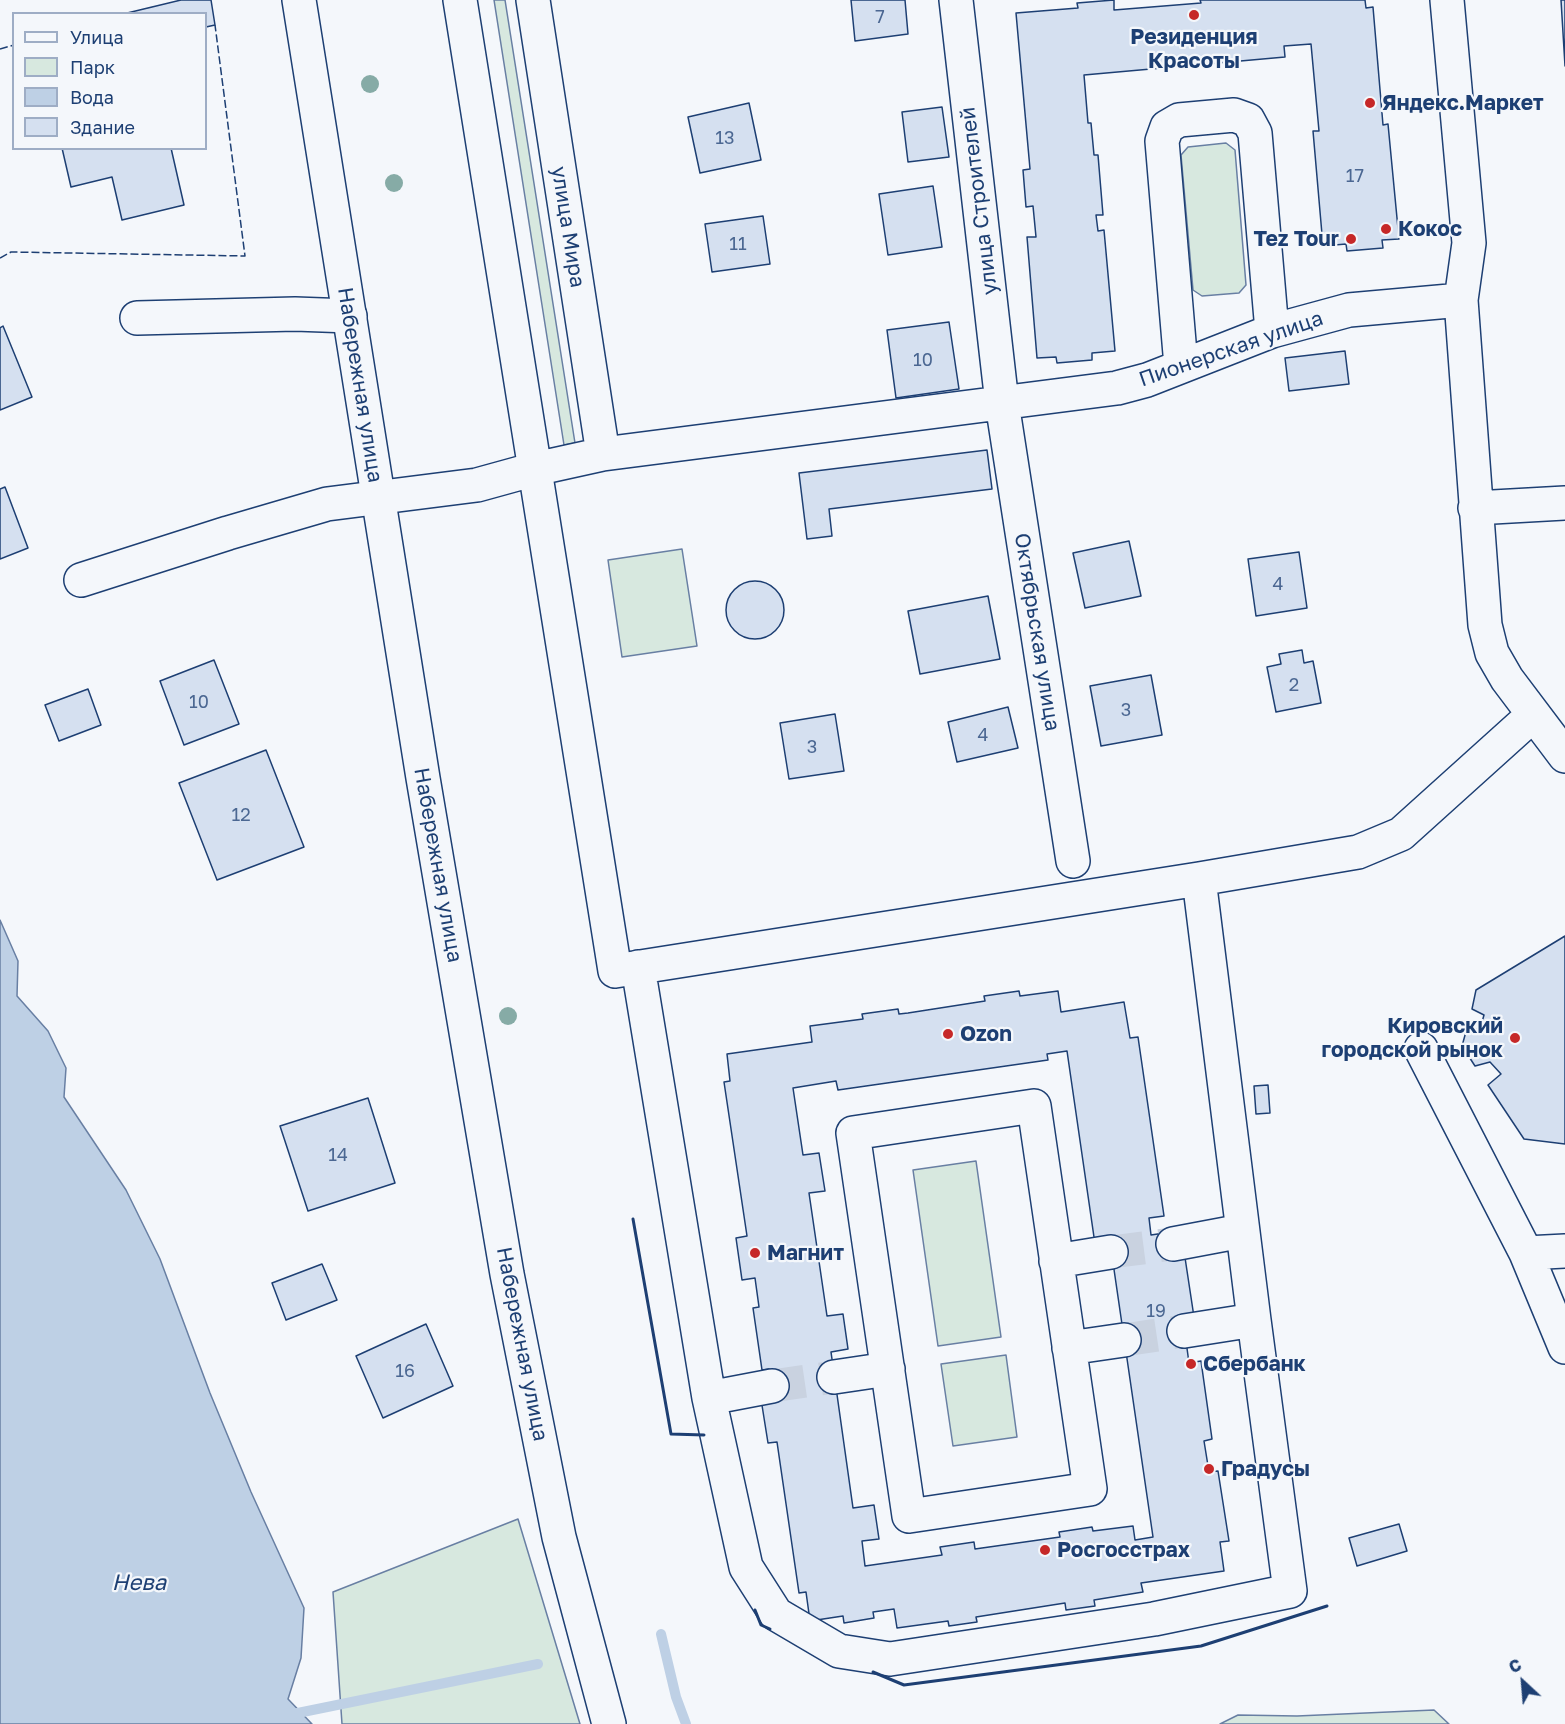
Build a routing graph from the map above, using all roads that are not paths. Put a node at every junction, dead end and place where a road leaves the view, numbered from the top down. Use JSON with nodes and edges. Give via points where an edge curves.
{"nodes":[{"id":1,"x":299,"y":0,"type":"edge"},
{"id":2,"x":460,"y":0,"type":"edge"},
{"id":3,"x":533,"y":0,"type":"edge"},
{"id":4,"x":956,"y":0,"type":"edge"},
{"id":5,"x":1447,"y":0,"type":"edge"},
{"id":6,"x":1461,"y":300,"type":"junction"},
{"id":7,"x":350,"y":316,"type":"junction"},
{"id":8,"x":137,"y":318,"type":"dead end"},
{"id":9,"x":1272,"y":331,"type":"junction"},
{"id":10,"x":1181,"y":366,"type":"junction"},
{"id":11,"x":1002,"y":403,"type":"junction"},
{"id":12,"x":603,"y":454,"type":"junction"},
{"id":13,"x":535,"y":469,"type":"junction"},
{"id":14,"x":378,"y":497,"type":"junction"},
{"id":15,"x":1565,"y":502,"type":"edge"},
{"id":16,"x":1475,"y":508,"type":"junction"},
{"id":17,"x":81,"y":580,"type":"dead end"},
{"id":18,"x":1533,"y":715,"type":"junction"},
{"id":19,"x":1565,"y":756,"type":"edge"},
{"id":20,"x":1073,"y":861,"type":"dead end"},
{"id":21,"x":1199,"y":879,"type":"junction"},
{"id":22,"x":638,"y":967,"type":"junction"},
{"id":23,"x":1421,"y":1049,"type":"dead end"},
{"id":24,"x":1242,"y":1231,"type":"junction"},
{"id":25,"x":1173,"y":1244,"type":"tunnel mouth"},
{"id":26,"x":1565,"y":1251,"type":"edge"},
{"id":27,"x":1111,"y":1252,"type":"tunnel mouth"},
{"id":28,"x":1526,"y":1253,"type":"junction"},
{"id":29,"x":1056,"y":1261,"type":"junction"},
{"id":30,"x":1254,"y":1320,"type":"junction"},
{"id":31,"x":1184,"y":1331,"type":"tunnel mouth"},
{"id":32,"x":1124,"y":1340,"type":"tunnel mouth"},
{"id":33,"x":1565,"y":1347,"type":"edge"},
{"id":34,"x":1069,"y":1348,"type":"junction"},
{"id":35,"x":888,"y":1369,"type":"junction"},
{"id":36,"x":834,"y":1377,"type":"tunnel mouth"},
{"id":37,"x":772,"y":1386,"type":"tunnel mouth"},
{"id":38,"x":709,"y":1398,"type":"junction"},
{"id":39,"x":609,"y":1724,"type":"edge"}],
"edges":[{"from":1,"to":7,"type":"street","name":"Набережная улица"},
{"from":2,"to":13,"type":"street"},
{"from":3,"to":12,"type":"street","name":"улица Мира"},
{"from":4,"to":11,"type":"street","name":"улица Строителей"},
{"from":5,"to":6,"type":"street","via":[[1468,243]]},
{"from":6,"to":9,"type":"street","name":"Пионерская улица","via":[[1349,310]]},
{"from":6,"to":16,"type":"street"},
{"from":7,"to":8,"type":"street"},
{"from":7,"to":14,"type":"street","name":"Набережная улица"},
{"from":9,"to":10,"type":"street","name":"Пионерская улица"},
{"from":9,"to":10,"type":"street","via":[[1255,133],[1248,120],[1234,115],[1179,120],[1167,127],[1161,141]]},
{"from":10,"to":11,"type":"street","name":"Пионерская улица","via":[[1117,388]]},
{"from":11,"to":12,"type":"street","name":"Пионерская улица"},
{"from":11,"to":20,"type":"street","name":"Октябрьская улица"},
{"from":12,"to":13,"type":"street","name":"Пионерская улица"},
{"from":13,"to":14,"type":"street","name":"Пионерская улица","via":[[477,485]]},
{"from":13,"to":22,"type":"street","via":[[615,971]]},
{"from":14,"to":17,"type":"street","name":"Пионерская улица","via":[[327,504]]},
{"from":14,"to":39,"type":"street","name":"Набережная улица","via":[[507,1274],[559,1537]]},
{"from":15,"to":16,"type":"street"},
{"from":16,"to":18,"type":"street","via":[[1485,625],[1492,653]]},
{"from":18,"to":19,"type":"street"},
{"from":18,"to":21,"type":"street","via":[[1401,834],[1358,852]]},
{"from":21,"to":22,"type":"street"},
{"from":21,"to":24,"type":"street"},
{"from":22,"to":38,"type":"street"},
{"from":23,"to":28,"type":"street"},
{"from":24,"to":25,"type":"street"},
{"from":24,"to":30,"type":"street"},
{"from":26,"to":28,"type":"street"},
{"from":27,"to":29,"type":"street"},
{"from":28,"to":33,"type":"street"},
{"from":29,"to":34,"type":"street"},
{"from":29,"to":35,"type":"street","via":[[1034,1106],[853,1133]]},
{"from":30,"to":31,"type":"street"},
{"from":30,"to":38,"type":"street","via":[[1290,1591],[1154,1619],[890,1659],[839,1651],[777,1614],[746,1568]]},
{"from":32,"to":34,"type":"street"},
{"from":34,"to":35,"type":"street","via":[[1090,1489],[909,1515]]},
{"from":35,"to":36,"type":"street"},
{"from":37,"to":38,"type":"street"}]}
